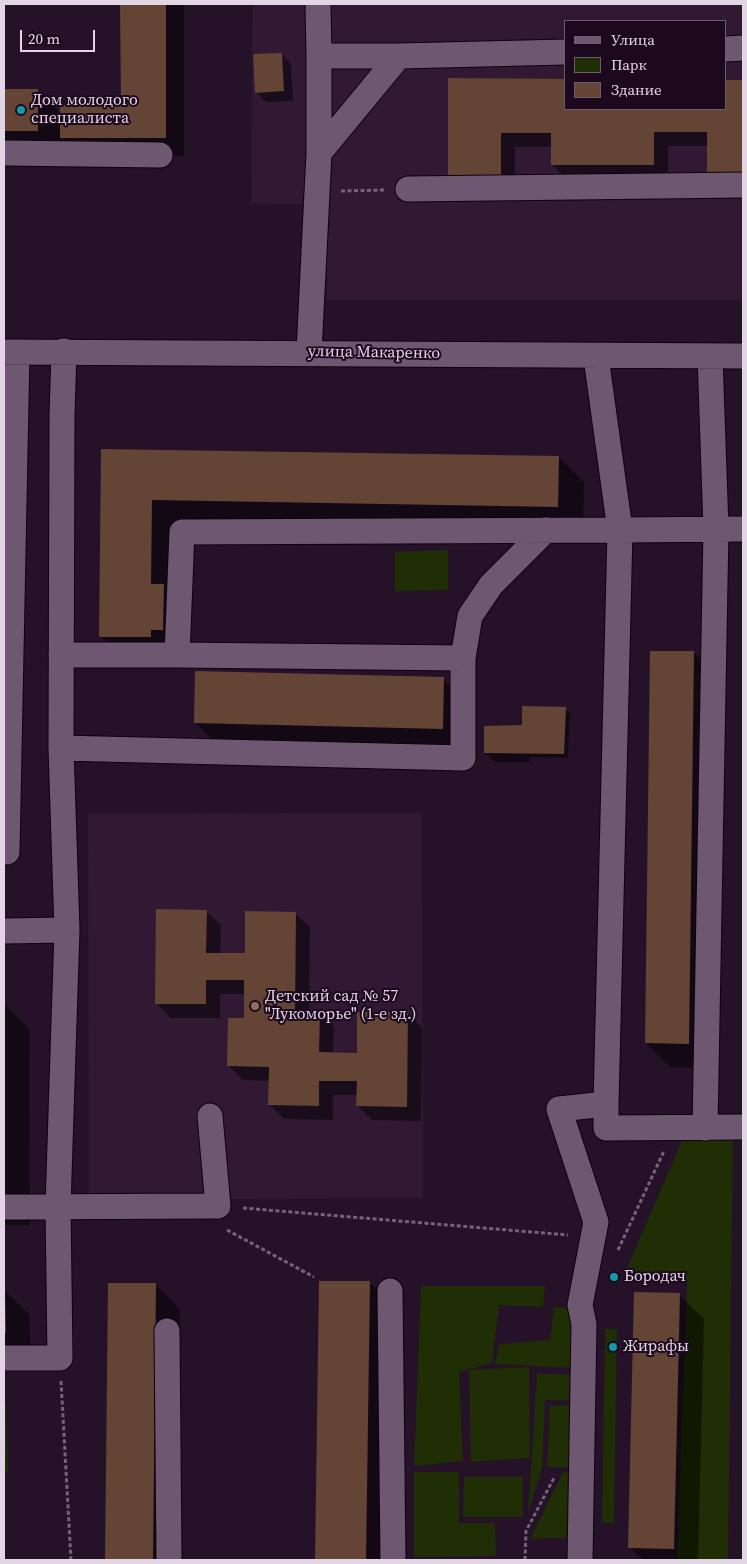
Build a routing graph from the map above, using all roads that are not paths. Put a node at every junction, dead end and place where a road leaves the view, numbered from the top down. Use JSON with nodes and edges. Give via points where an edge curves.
{"nodes":[{"id":1,"x":318,"y":4,"type":"edge"},
{"id":2,"x":727,"y":48,"type":"edge"},
{"id":3,"x":743,"y":48,"type":"edge"},
{"id":4,"x":564,"y":52,"type":"edge"},
{"id":5,"x":319,"y":56,"type":"junction"},
{"id":6,"x":399,"y":56,"type":"junction"},
{"id":7,"x":4,"y":153,"type":"edge"},
{"id":8,"x":319,"y":153,"type":"junction"},
{"id":9,"x":160,"y":155,"type":"dead end"},
{"id":10,"x":743,"y":185,"type":"edge"},
{"id":11,"x":408,"y":189,"type":"road end"},
{"id":12,"x":64,"y":351,"type":"junction"},
{"id":13,"x":10,"y":352,"type":"edge"},
{"id":14,"x":309,"y":352,"type":"junction"},
{"id":15,"x":710,"y":356,"type":"junction"},
{"id":16,"x":743,"y":356,"type":"edge"},
{"id":17,"x":596,"y":357,"type":"junction"},
{"id":18,"x":716,"y":529,"type":"junction"},
{"id":19,"x":546,"y":530,"type":"junction"},
{"id":20,"x":620,"y":530,"type":"junction"},
{"id":21,"x":743,"y":530,"type":"edge"},
{"id":22,"x":61,"y":655,"type":"junction"},
{"id":23,"x":176,"y":655,"type":"junction"},
{"id":24,"x":463,"y":658,"type":"junction"},
{"id":25,"x":60,"y":748,"type":"junction"},
{"id":26,"x":8,"y":852,"type":"dead end"},
{"id":27,"x":67,"y":930,"type":"junction"},
{"id":28,"x":4,"y":931,"type":"edge"},
{"id":29,"x":606,"y":1104,"type":"junction"},
{"id":30,"x":210,"y":1116,"type":"dead end"},
{"id":31,"x":743,"y":1127,"type":"edge"},
{"id":32,"x":705,"y":1128,"type":"junction"},
{"id":33,"x":58,"y":1206,"type":"junction"},
{"id":34,"x":4,"y":1207,"type":"edge"},
{"id":35,"x":390,"y":1290,"type":"dead end"},
{"id":36,"x":167,"y":1331,"type":"dead end"},
{"id":37,"x":4,"y":1358,"type":"edge"},
{"id":38,"x":169,"y":1560,"type":"edge"},
{"id":39,"x":393,"y":1560,"type":"edge"},
{"id":40,"x":580,"y":1560,"type":"edge"}],
"edges":[{"from":1,"to":5,"type":"street"},
{"from":2,"to":3,"type":"street"},
{"from":4,"to":6,"type":"street"},
{"from":5,"to":6,"type":"street"},
{"from":5,"to":8,"type":"street"},
{"from":6,"to":8,"type":"street"},
{"from":7,"to":9,"type":"street"},
{"from":8,"to":14,"type":"street"},
{"from":10,"to":11,"type":"street"},
{"from":12,"to":13,"type":"street","name":"улица Макаренко"},
{"from":12,"to":14,"type":"street","name":"улица Макаренко"},
{"from":12,"to":22,"type":"street"},
{"from":13,"to":26,"type":"street"},
{"from":14,"to":17,"type":"street","name":"улица Макаренко"},
{"from":15,"to":16,"type":"street","name":"улица Макаренко"},
{"from":15,"to":17,"type":"street","name":"улица Макаренко"},
{"from":15,"to":18,"type":"street"},
{"from":17,"to":20,"type":"street"},
{"from":18,"to":20,"type":"street"},
{"from":18,"to":21,"type":"street"},
{"from":18,"to":32,"type":"street"},
{"from":19,"to":20,"type":"street"},
{"from":19,"to":23,"type":"street","via":[[182,532]]},
{"from":19,"to":24,"type":"street","via":[[491,585],[470,616]]},
{"from":20,"to":29,"type":"street"},
{"from":22,"to":23,"type":"street"},
{"from":22,"to":25,"type":"street"},
{"from":23,"to":24,"type":"street"},
{"from":24,"to":25,"type":"street","via":[[463,758]]},
{"from":25,"to":27,"type":"street"},
{"from":27,"to":28,"type":"street"},
{"from":27,"to":33,"type":"street"},
{"from":29,"to":32,"type":"street","via":[[606,1128]]},
{"from":29,"to":40,"type":"street","via":[[559,1109],[596,1222],[580,1305],[584,1324]]},
{"from":30,"to":33,"type":"street","via":[[218,1206]]},
{"from":31,"to":32,"type":"street"},
{"from":33,"to":34,"type":"street"},
{"from":33,"to":37,"type":"street","via":[[60,1358]]},
{"from":35,"to":39,"type":"street"},
{"from":36,"to":38,"type":"street"}]}
